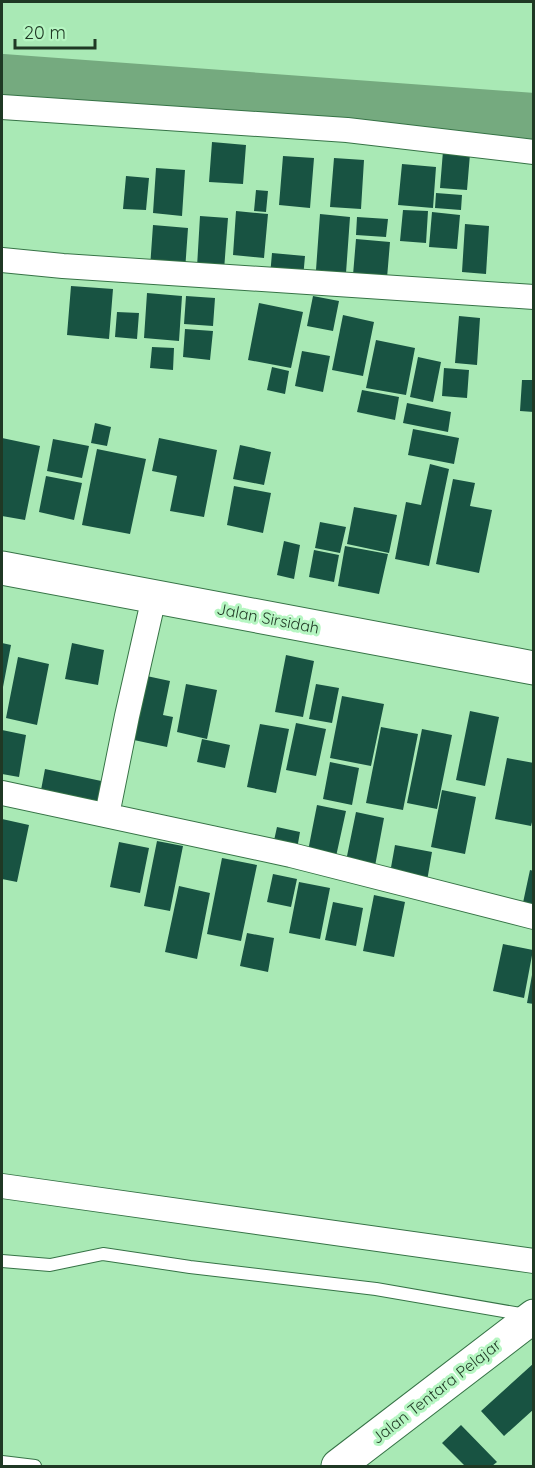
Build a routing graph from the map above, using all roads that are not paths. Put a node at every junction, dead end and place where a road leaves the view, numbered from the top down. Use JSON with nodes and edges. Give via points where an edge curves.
{"nodes":[{"id":1,"x":2,"y":107,"type":"edge"},
{"id":2,"x":534,"y":152,"type":"edge"},
{"id":3,"x":2,"y":260,"type":"edge"},
{"id":4,"x":534,"y":297,"type":"edge"},
{"id":5,"x":2,"y":568,"type":"edge"},
{"id":6,"x":154,"y":597,"type":"junction"},
{"id":7,"x":534,"y":668,"type":"edge"},
{"id":8,"x":2,"y":792,"type":"edge"},
{"id":9,"x":107,"y":815,"type":"junction"},
{"id":10,"x":534,"y":917,"type":"edge"},
{"id":11,"x":2,"y":1185,"type":"edge"},
{"id":12,"x":2,"y":1261,"type":"edge"},
{"id":13,"x":534,"y":1262,"type":"edge"},
{"id":14,"x":533,"y":1316,"type":"edge"},
{"id":15,"x":2,"y":1462,"type":"edge"},
{"id":16,"x":350,"y":1465,"type":"edge"},
{"id":17,"x":35,"y":1467,"type":"edge"}],
"edges":[{"from":1,"to":2,"type":"street","via":[[348,130]]},
{"from":3,"to":4,"type":"street"},
{"from":5,"to":6,"type":"main road","name":"Jalan Sirsidah"},
{"from":6,"to":7,"type":"main road","name":"Jalan Sirsidah"},
{"from":6,"to":9,"type":"street"},
{"from":8,"to":9,"type":"street"},
{"from":9,"to":10,"type":"street","via":[[291,855]]},
{"from":11,"to":13,"type":"street"},
{"from":12,"to":14,"type":"lane","via":[[50,1265],[103,1254],[376,1289]]},
{"from":14,"to":16,"type":"main road","name":"Jalan Tentara Pelajar"},
{"from":15,"to":17,"type":"lane"}]}
